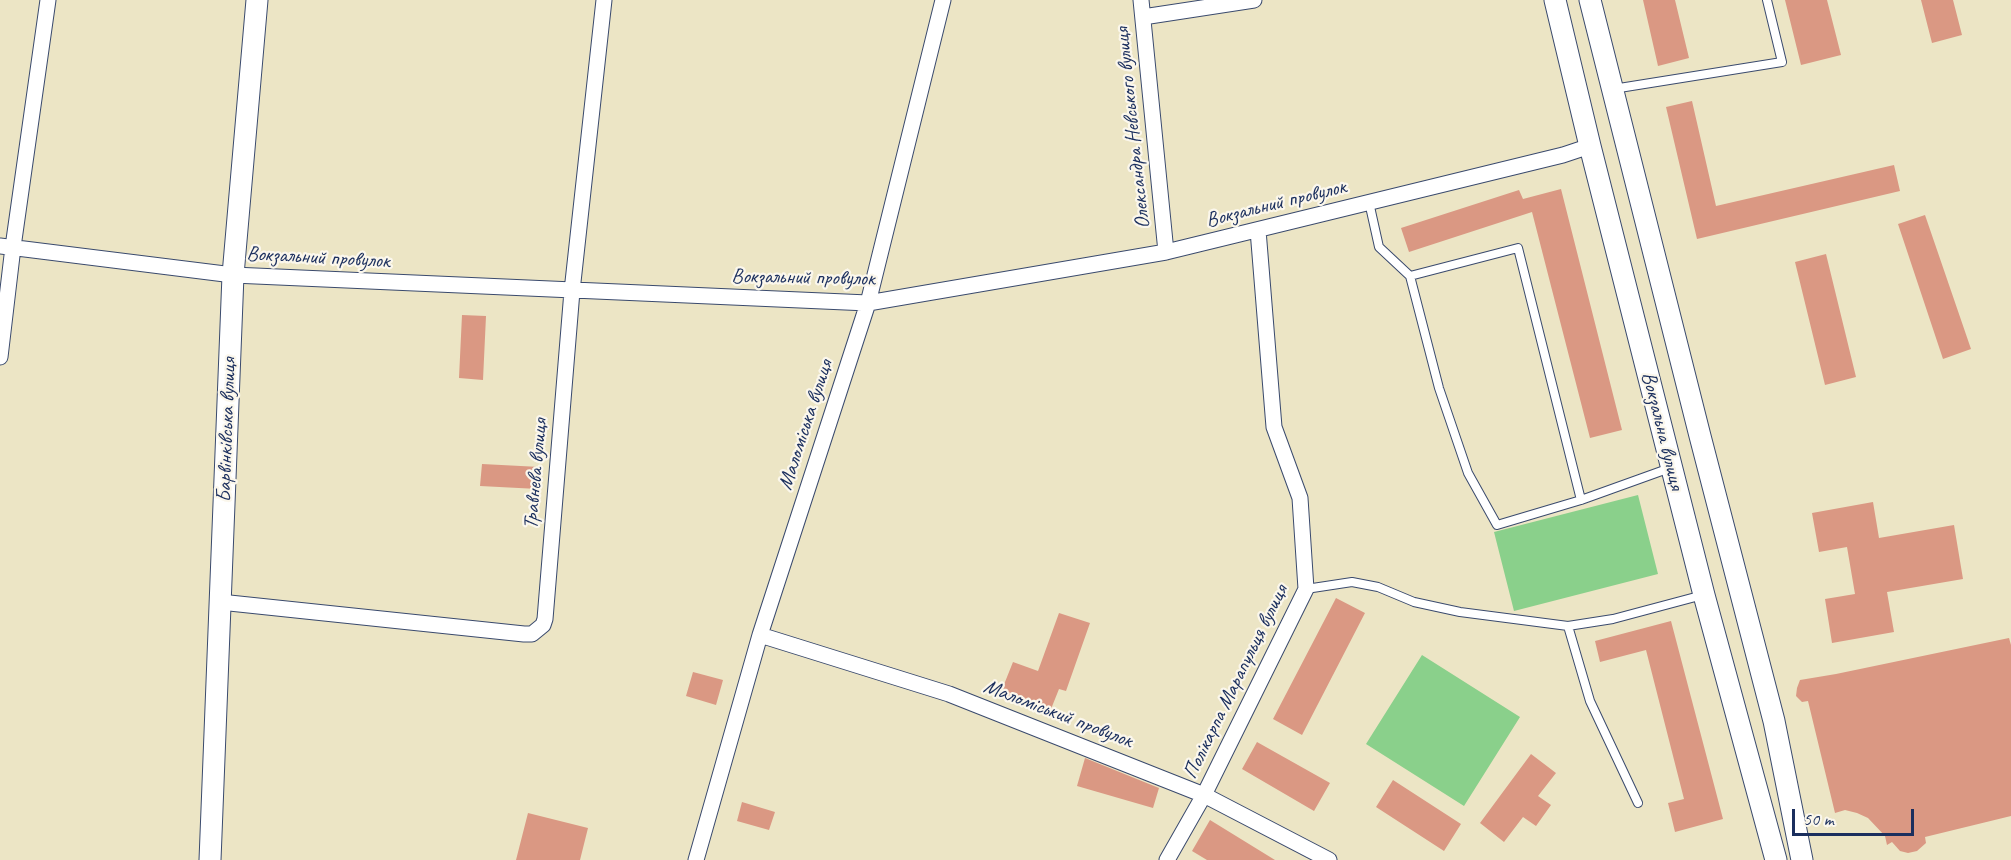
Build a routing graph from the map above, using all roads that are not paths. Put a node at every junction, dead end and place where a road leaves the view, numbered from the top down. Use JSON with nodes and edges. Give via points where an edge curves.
{"nodes":[{"id":1,"x":48,"y":0,"type":"edge"},
{"id":2,"x":257,"y":0,"type":"edge"},
{"id":3,"x":604,"y":0,"type":"edge"},
{"id":4,"x":943,"y":0,"type":"edge"},
{"id":5,"x":1141,"y":0,"type":"edge"},
{"id":6,"x":1254,"y":0,"type":"edge"},
{"id":7,"x":1555,"y":0,"type":"edge"},
{"id":8,"x":1590,"y":0,"type":"edge"},
{"id":9,"x":1767,"y":0,"type":"edge"},
{"id":10,"x":1143,"y":17,"type":"junction"},
{"id":11,"x":1612,"y":89,"type":"junction"},
{"id":12,"x":1590,"y":146,"type":"junction"},
{"id":13,"x":1369,"y":201,"type":"junction"},
{"id":14,"x":1258,"y":230,"type":"junction"},
{"id":15,"x":6,"y":246,"type":"edge"},
{"id":16,"x":1166,"y":252,"type":"junction"},
{"id":17,"x":233,"y":275,"type":"junction"},
{"id":18,"x":1410,"y":276,"type":"junction"},
{"id":19,"x":572,"y":291,"type":"junction"},
{"id":20,"x":868,"y":303,"type":"junction"},
{"id":21,"x":0,"y":357,"type":"edge"},
{"id":22,"x":1671,"y":468,"type":"junction"},
{"id":23,"x":1581,"y":500,"type":"junction"},
{"id":24,"x":1306,"y":589,"type":"junction"},
{"id":25,"x":1704,"y":595,"type":"junction"},
{"id":26,"x":220,"y":602,"type":"junction"},
{"id":27,"x":1568,"y":626,"type":"junction"},
{"id":28,"x":760,"y":635,"type":"junction"},
{"id":29,"x":1204,"y":795,"type":"junction"},
{"id":30,"x":1638,"y":803,"type":"dead end"},
{"id":31,"x":210,"y":860,"type":"edge"},
{"id":32,"x":696,"y":860,"type":"edge"},
{"id":33,"x":1167,"y":860,"type":"edge"},
{"id":34,"x":1329,"y":860,"type":"edge"},
{"id":35,"x":1776,"y":860,"type":"edge"},
{"id":36,"x":1802,"y":860,"type":"edge"}],
"edges":[{"from":1,"to":15,"type":"street"},
{"from":2,"to":17,"type":"street","name":"Барвінківська вулиця"},
{"from":3,"to":19,"type":"street","name":"Травнева вулиця"},
{"from":4,"to":20,"type":"street","name":"Маломіська вулиця"},
{"from":5,"to":10,"type":"street","name":"Олександра Невського вулиця"},
{"from":6,"to":10,"type":"street"},
{"from":7,"to":12,"type":"street","name":"Вокзальна вулиця"},
{"from":8,"to":11,"type":"street","name":"Вокзальна вулиця"},
{"from":9,"to":11,"type":"lane","via":[[1782,62]]},
{"from":10,"to":16,"type":"street","name":"Олександра Невського вулиця"},
{"from":11,"to":36,"type":"street","name":"Вокзальна вулиця","via":[[1774,721]]},
{"from":12,"to":13,"type":"street","name":"Вокзальний провулок"},
{"from":12,"to":22,"type":"street","name":"Вокзальна вулиця"},
{"from":13,"to":14,"type":"street","name":"Вокзальний провулок"},
{"from":13,"to":18,"type":"lane","via":[[1378,247]]},
{"from":14,"to":16,"type":"street","name":"Вокзальний провулок"},
{"from":14,"to":24,"type":"street","name":"Полікарпа Марапульця вулиця","via":[[1274,427],[1300,498]]},
{"from":15,"to":17,"type":"street","name":"Вокзальний провулок"},
{"from":15,"to":21,"type":"street"},
{"from":16,"to":20,"type":"street","name":"Вокзальний провулок"},
{"from":17,"to":19,"type":"street","name":"Вокзальний провулок"},
{"from":17,"to":26,"type":"street","name":"Барвінківська вулиця"},
{"from":18,"to":23,"type":"lane","via":[[1439,388],[1468,473],[1497,525]]},
{"from":18,"to":23,"type":"lane","via":[[1518,248]]},
{"from":19,"to":20,"type":"street","name":"Вокзальний провулок"},
{"from":19,"to":26,"type":"street","name":"Травнева вулиця","via":[[545,619],[538,630],[524,634]]},
{"from":20,"to":28,"type":"street","name":"Маломіська вулиця"},
{"from":22,"to":23,"type":"lane"},
{"from":22,"to":25,"type":"street","name":"Вокзальна вулиця"},
{"from":24,"to":27,"type":"lane","via":[[1352,582],[1460,612]]},
{"from":24,"to":29,"type":"street","name":"Полікарпа Марапульця вулиця"},
{"from":25,"to":27,"type":"lane","via":[[1613,619]]},
{"from":25,"to":35,"type":"street","name":"Вокзальна вулиця"},
{"from":26,"to":31,"type":"street","name":"Барвінківська вулиця"},
{"from":27,"to":30,"type":"lane","via":[[1590,701]]},
{"from":28,"to":29,"type":"street","name":"Маломіський провулок","via":[[949,694]]},
{"from":28,"to":32,"type":"street","name":"Маломіська вулиця"},
{"from":29,"to":33,"type":"street","name":"Полікарпа Марапульця вулиця"},
{"from":29,"to":34,"type":"street","name":"Маломіський провулок"}]}
